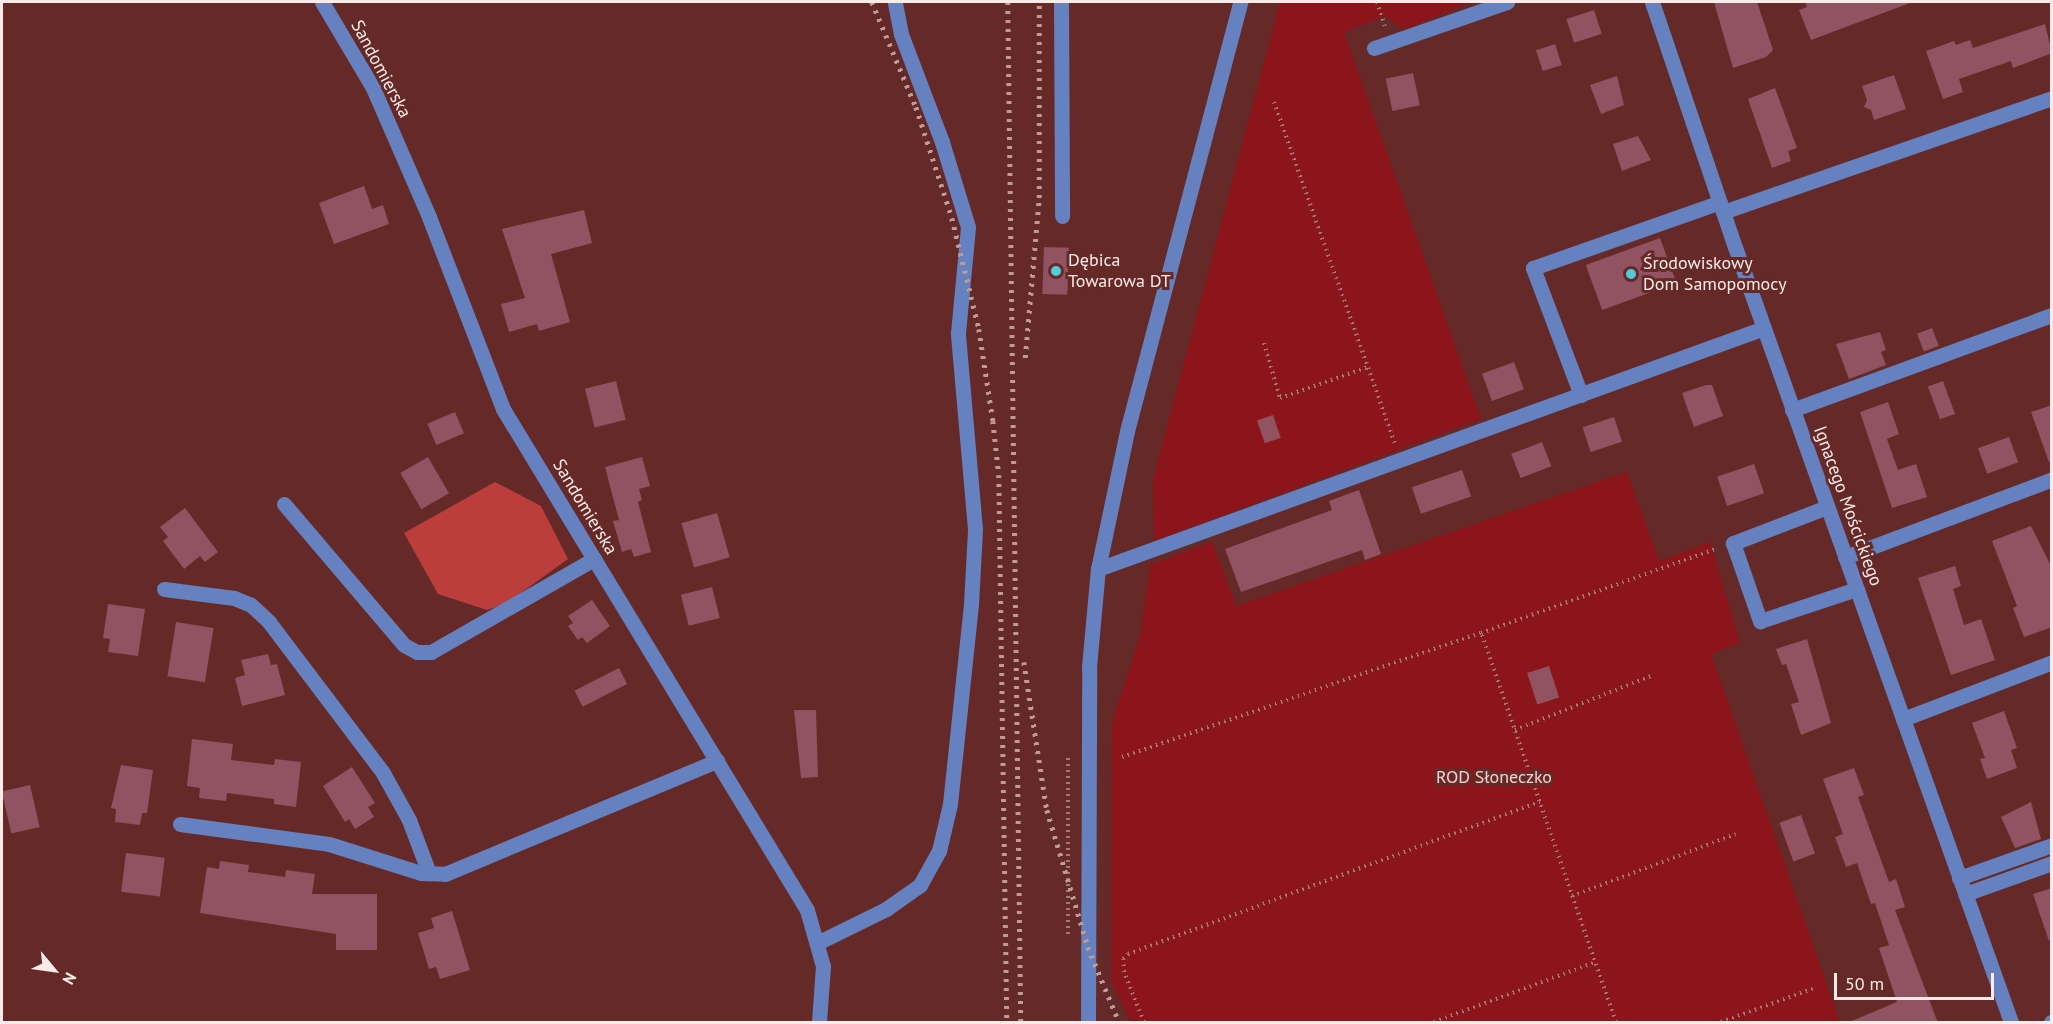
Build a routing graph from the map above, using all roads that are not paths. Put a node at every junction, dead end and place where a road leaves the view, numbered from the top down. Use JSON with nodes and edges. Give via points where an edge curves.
{"nodes":[{"id":1,"x":322,"y":2,"type":"edge"},
{"id":2,"x":895,"y":2,"type":"edge"},
{"id":3,"x":1061,"y":2,"type":"edge"},
{"id":4,"x":1240,"y":2,"type":"edge"},
{"id":5,"x":1507,"y":2,"type":"edge"},
{"id":6,"x":1652,"y":2,"type":"edge"},
{"id":7,"x":1374,"y":48,"type":"dead end"},
{"id":8,"x":2052,"y":98,"type":"edge"},
{"id":9,"x":1721,"y":207,"type":"junction"},
{"id":10,"x":1062,"y":216,"type":"dead end"},
{"id":11,"x":2052,"y":315,"type":"edge"},
{"id":12,"x":1764,"y":328,"type":"junction"},
{"id":13,"x":1581,"y":395,"type":"junction"},
{"id":14,"x":1792,"y":410,"type":"junction"},
{"id":15,"x":2052,"y":479,"type":"edge"},
{"id":16,"x":284,"y":504,"type":"dead end"},
{"id":17,"x":1827,"y":507,"type":"junction"},
{"id":18,"x":1845,"y":557,"type":"junction"},
{"id":19,"x":594,"y":559,"type":"junction"},
{"id":20,"x":1098,"y":569,"type":"junction"},
{"id":21,"x":164,"y":589,"type":"dead end"},
{"id":22,"x":1857,"y":589,"type":"junction"},
{"id":23,"x":2052,"y":662,"type":"edge"},
{"id":24,"x":1903,"y":719,"type":"junction"},
{"id":25,"x":717,"y":761,"type":"junction"},
{"id":26,"x":180,"y":824,"type":"dead end"},
{"id":27,"x":2052,"y":845,"type":"edge"},
{"id":28,"x":2052,"y":863,"type":"edge"},
{"id":29,"x":429,"y":873,"type":"junction"},
{"id":30,"x":1959,"y":878,"type":"junction"},
{"id":31,"x":1965,"y":894,"type":"junction"},
{"id":32,"x":817,"y":943,"type":"junction"},
{"id":33,"x":819,"y":1023,"type":"edge"},
{"id":34,"x":1088,"y":1023,"type":"edge"},
{"id":35,"x":2012,"y":1023,"type":"edge"}],
"edges":[{"from":1,"to":19,"type":"street","name":"Sandomierska","via":[[378,99],[429,217],[503,409]]},
{"from":2,"to":32,"type":"street","via":[[901,34],[942,142],[968,227],[958,333],[975,529],[971,604],[950,804],[939,851],[920,885],[886,909]]},
{"from":3,"to":10,"type":"street"},
{"from":4,"to":20,"type":"street","via":[[1127,431]]},
{"from":5,"to":7,"type":"street"},
{"from":6,"to":9,"type":"street","name":"Ignacego Mościckiego"},
{"from":8,"to":9,"type":"street"},
{"from":9,"to":12,"type":"street","name":"Ignacego Mościckiego"},
{"from":9,"to":13,"type":"street","via":[[1533,268]]},
{"from":11,"to":14,"type":"street"},
{"from":12,"to":13,"type":"street"},
{"from":12,"to":14,"type":"street","name":"Ignacego Mościckiego"},
{"from":13,"to":20,"type":"street"},
{"from":14,"to":17,"type":"street","name":"Ignacego Mościckiego"},
{"from":15,"to":18,"type":"street"},
{"from":16,"to":19,"type":"street","via":[[404,645],[417,652],[431,652]]},
{"from":17,"to":18,"type":"street","name":"Ignacego Mościckiego"},
{"from":17,"to":22,"type":"street","via":[[1733,543],[1760,621]]},
{"from":18,"to":22,"type":"street","name":"Ignacego Mościckiego"},
{"from":19,"to":25,"type":"street","name":"Sandomierska"},
{"from":20,"to":34,"type":"street","via":[[1089,667]]},
{"from":21,"to":29,"type":"street","via":[[234,598],[251,605],[269,622],[382,773],[409,820]]},
{"from":22,"to":24,"type":"street","name":"Ignacego Mościckiego"},
{"from":23,"to":24,"type":"street"},
{"from":24,"to":30,"type":"street","name":"Ignacego Mościckiego"},
{"from":25,"to":29,"type":"street","via":[[445,874]]},
{"from":25,"to":32,"type":"street","name":"Sandomierska","via":[[807,910]]},
{"from":26,"to":29,"type":"street","via":[[329,844]]},
{"from":27,"to":30,"type":"street"},
{"from":28,"to":31,"type":"street"},
{"from":30,"to":31,"type":"street","name":"Ignacego Mościckiego"},
{"from":31,"to":35,"type":"street","name":"Ignacego Mościckiego"},
{"from":32,"to":33,"type":"street","name":"Sandomierska","via":[[823,966]]}]}
